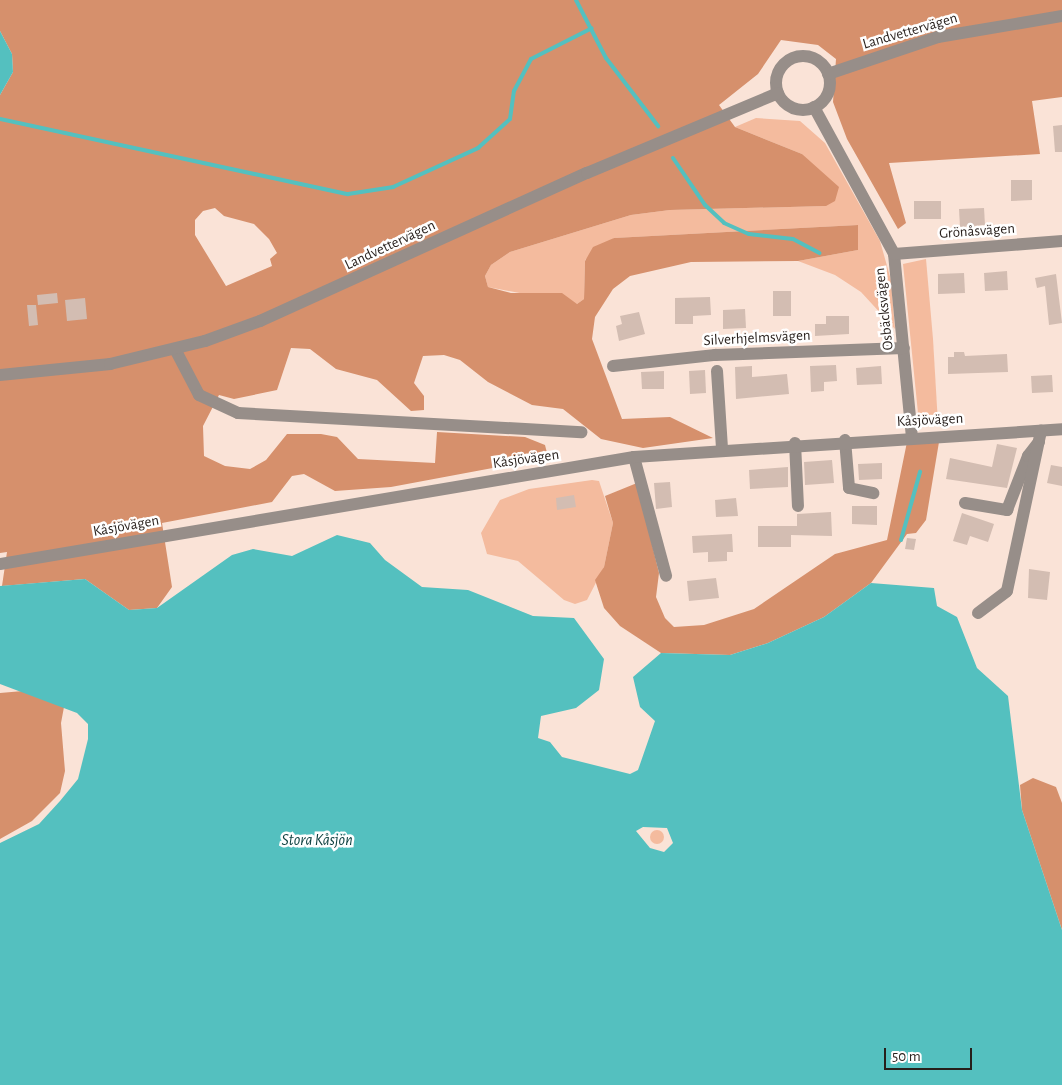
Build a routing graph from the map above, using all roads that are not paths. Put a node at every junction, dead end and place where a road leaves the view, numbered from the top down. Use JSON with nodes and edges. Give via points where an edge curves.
{"nodes":[{"id":1,"x":1062,"y":16,"type":"edge"},
{"id":2,"x":828,"y":74,"type":"junction"},
{"id":3,"x":778,"y":93,"type":"junction"},
{"id":4,"x":814,"y":107,"type":"junction"},
{"id":5,"x":1062,"y":241,"type":"edge"},
{"id":6,"x":894,"y":254,"type":"junction"},
{"id":7,"x":904,"y":348,"type":"junction"},
{"id":8,"x":175,"y":349,"type":"junction"},
{"id":9,"x":613,"y":366,"type":"dead end"},
{"id":10,"x":717,"y":372,"type":"dead end"},
{"id":11,"x":0,"y":375,"type":"edge"},
{"id":12,"x":1062,"y":430,"type":"edge"},
{"id":13,"x":580,"y":432,"type":"dead end"},
{"id":14,"x":1040,"y":436,"type":"junction"},
{"id":15,"x":912,"y":437,"type":"junction"},
{"id":16,"x":846,"y":440,"type":"junction"},
{"id":17,"x":794,"y":443,"type":"junction"},
{"id":18,"x":722,"y":448,"type":"junction"},
{"id":19,"x":634,"y":457,"type":"junction"},
{"id":20,"x":873,"y":493,"type":"dead end"},
{"id":21,"x":965,"y":503,"type":"dead end"},
{"id":22,"x":798,"y":506,"type":"dead end"},
{"id":23,"x":0,"y":564,"type":"edge"},
{"id":24,"x":666,"y":576,"type":"dead end"},
{"id":25,"x":978,"y":613,"type":"dead end"}],
"edges":[{"from":1,"to":2,"type":"street","name":"Landvettervägen","via":[[938,37]]},
{"from":2,"to":3,"type":"street","via":[[814,58],[793,57],[778,72]]},
{"from":2,"to":4,"type":"street","via":[[827,95]]},
{"from":3,"to":4,"type":"street","via":[[793,108]]},
{"from":3,"to":8,"type":"street","name":"Landvettervägen","via":[[587,173],[260,321]]},
{"from":4,"to":6,"type":"street","name":"Osbäcksvägen"},
{"from":5,"to":6,"type":"street","name":"Grönåsvägen"},
{"from":6,"to":7,"type":"street","name":"Osbäcksvägen"},
{"from":7,"to":9,"type":"street","name":"Silverhjelmsvägen","via":[[715,355]]},
{"from":7,"to":15,"type":"street","name":"Osbäcksvägen"},
{"from":8,"to":11,"type":"street","name":"Landvettervägen","via":[[67,370]]},
{"from":8,"to":13,"type":"street","via":[[199,395],[238,413]]},
{"from":10,"to":18,"type":"street"},
{"from":12,"to":14,"type":"street","name":"Kåsjövägen"},
{"from":14,"to":15,"type":"street","name":"Kåsjövägen"},
{"from":14,"to":21,"type":"street","via":[[1028,456],[1008,510]]},
{"from":14,"to":25,"type":"street","via":[[1007,590]]},
{"from":15,"to":16,"type":"street","name":"Kåsjövägen"},
{"from":16,"to":17,"type":"street","name":"Kåsjövägen"},
{"from":16,"to":20,"type":"street","via":[[849,488]]},
{"from":17,"to":18,"type":"street","name":"Kåsjövägen"},
{"from":17,"to":22,"type":"street"},
{"from":18,"to":19,"type":"street","name":"Kåsjövägen"},
{"from":19,"to":23,"type":"street","name":"Kåsjövägen"},
{"from":19,"to":24,"type":"street"}]}
